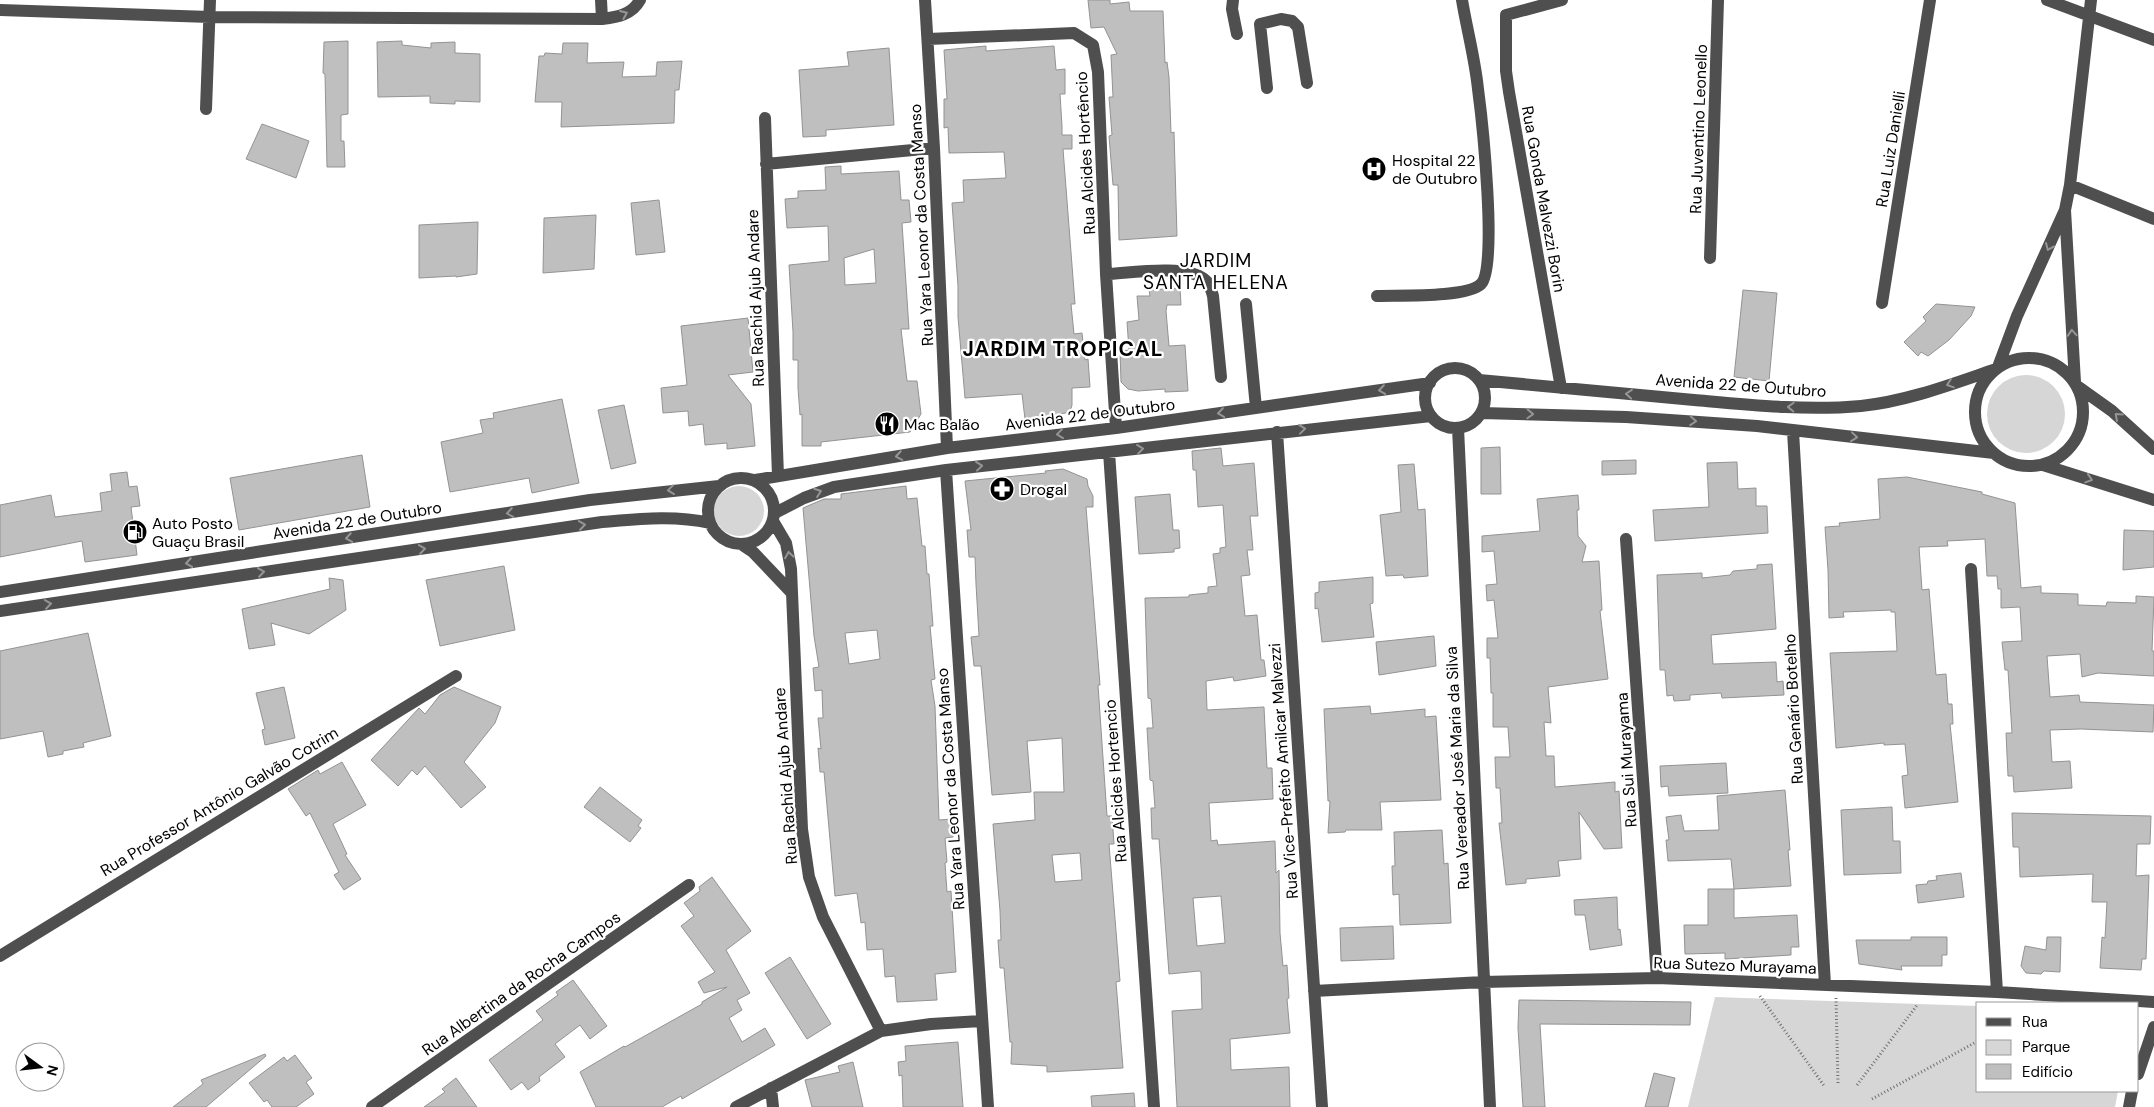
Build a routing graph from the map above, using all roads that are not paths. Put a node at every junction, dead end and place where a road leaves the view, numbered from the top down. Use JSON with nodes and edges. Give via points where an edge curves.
{"nodes":[{"id":1,"x":210,"y":0,"type":"edge"},
{"id":2,"x":601,"y":0,"type":"edge"},
{"id":3,"x":640,"y":0,"type":"edge"},
{"id":4,"x":925,"y":0,"type":"edge"},
{"id":5,"x":1233,"y":0,"type":"edge"},
{"id":6,"x":1462,"y":0,"type":"edge"},
{"id":7,"x":1562,"y":0,"type":"edge"},
{"id":8,"x":1718,"y":0,"type":"edge"},
{"id":9,"x":1930,"y":0,"type":"edge"},
{"id":10,"x":2046,"y":0,"type":"edge"},
{"id":11,"x":2091,"y":0,"type":"edge"},
{"id":12,"x":0,"y":10,"type":"edge"},
{"id":13,"x":2089,"y":16,"type":"junction"},
{"id":14,"x":210,"y":17,"type":"junction"},
{"id":15,"x":602,"y":19,"type":"junction"},
{"id":16,"x":1237,"y":34,"type":"dead end"},
{"id":17,"x":928,"y":39,"type":"junction"},
{"id":18,"x":2154,"y":40,"type":"edge"},
{"id":19,"x":1307,"y":83,"type":"dead end"},
{"id":20,"x":1267,"y":88,"type":"dead end"},
{"id":21,"x":206,"y":110,"type":"dead end"},
{"id":22,"x":765,"y":118,"type":"dead end"},
{"id":23,"x":934,"y":148,"type":"junction"},
{"id":24,"x":766,"y":164,"type":"junction"},
{"id":25,"x":2070,"y":185,"type":"junction"},
{"id":26,"x":2065,"y":210,"type":"junction"},
{"id":27,"x":2154,"y":219,"type":"edge"},
{"id":28,"x":1710,"y":258,"type":"dead end"},
{"id":29,"x":1106,"y":274,"type":"junction"},
{"id":30,"x":1377,"y":296,"type":"dead end"},
{"id":31,"x":1882,"y":303,"type":"dead end"},
{"id":32,"x":1246,"y":304,"type":"dead end"},
{"id":33,"x":1997,"y":368,"type":"junction"},
{"id":34,"x":1221,"y":377,"type":"dead end"},
{"id":35,"x":1479,"y":380,"type":"junction"},
{"id":36,"x":1430,"y":383,"type":"junction"},
{"id":37,"x":2076,"y":383,"type":"junction"},
{"id":38,"x":1561,"y":388,"type":"junction"},
{"id":39,"x":1256,"y":408,"type":"junction"},
{"id":40,"x":1482,"y":413,"type":"junction"},
{"id":41,"x":1431,"y":416,"type":"junction"},
{"id":42,"x":1116,"y":428,"type":"junction"},
{"id":43,"x":1458,"y":428,"type":"junction"},
{"id":44,"x":1793,"y":431,"type":"junction"},
{"id":45,"x":1276,"y":432,"type":"junction"},
{"id":46,"x":947,"y":448,"type":"junction"},
{"id":47,"x":2154,"y":449,"type":"edge"},
{"id":48,"x":1109,"y":452,"type":"junction"},
{"id":49,"x":1994,"y":453,"type":"junction"},
{"id":50,"x":2042,"y":465,"type":"junction"},
{"id":51,"x":946,"y":470,"type":"junction"},
{"id":52,"x":778,"y":476,"type":"junction"},
{"id":53,"x":755,"y":480,"type":"junction"},
{"id":54,"x":719,"y":486,"type":"junction"},
{"id":55,"x":2154,"y":500,"type":"edge"},
{"id":56,"x":774,"y":517,"type":"junction"},
{"id":57,"x":710,"y":523,"type":"junction"},
{"id":58,"x":1626,"y":539,"type":"dead end"},
{"id":59,"x":742,"y":544,"type":"junction"},
{"id":60,"x":1971,"y":569,"type":"dead end"},
{"id":61,"x":0,"y":592,"type":"edge"},
{"id":62,"x":791,"y":592,"type":"junction"},
{"id":63,"x":0,"y":611,"type":"edge"},
{"id":64,"x":456,"y":676,"type":"dead end"},
{"id":65,"x":689,"y":885,"type":"dead end"},
{"id":66,"x":0,"y":956,"type":"edge"},
{"id":67,"x":1658,"y":978,"type":"junction"},
{"id":68,"x":1483,"y":982,"type":"junction"},
{"id":69,"x":1831,"y":985,"type":"junction"},
{"id":70,"x":1314,"y":991,"type":"junction"},
{"id":71,"x":1997,"y":992,"type":"junction"},
{"id":72,"x":2154,"y":1002,"type":"edge"},
{"id":73,"x":981,"y":1021,"type":"junction"},
{"id":74,"x":2154,"y":1027,"type":"edge"},
{"id":75,"x":881,"y":1031,"type":"junction"},
{"id":76,"x":2139,"y":1071,"type":"edge"},
{"id":77,"x":771,"y":1088,"type":"junction"},
{"id":78,"x":2132,"y":1092,"type":"edge"},
{"id":79,"x":372,"y":1107,"type":"edge"},
{"id":80,"x":736,"y":1107,"type":"edge"},
{"id":81,"x":773,"y":1107,"type":"edge"},
{"id":82,"x":988,"y":1107,"type":"edge"},
{"id":83,"x":1154,"y":1107,"type":"edge"},
{"id":84,"x":1322,"y":1107,"type":"edge"},
{"id":85,"x":1490,"y":1107,"type":"edge"},
{"id":86,"x":2129,"y":1107,"type":"edge"}],
"edges":[{"from":1,"to":14,"type":"street"},
{"from":2,"to":15,"type":"street"},
{"from":15,"to":3,"type":"street","one_way":true,"via":[[622,16],[634,9]]},
{"from":4,"to":17,"type":"street","name":"Rua Yara Leonor da Costa Manso"},
{"from":5,"to":16,"type":"street"},
{"from":6,"to":30,"type":"street","via":[[1478,89],[1486,170],[1487,272],[1480,285],[1468,291]]},
{"from":7,"to":38,"type":"street","name":"Rua Gonda Malvezzi Borin","via":[[1506,15],[1509,92]]},
{"from":8,"to":28,"type":"street","name":"Rua Juventino Leonello"},
{"from":9,"to":31,"type":"street","name":"Rua Luiz Danielli"},
{"from":10,"to":13,"type":"street"},
{"from":11,"to":13,"type":"street"},
{"from":12,"to":14,"type":"street"},
{"from":13,"to":18,"type":"street"},
{"from":13,"to":25,"type":"street"},
{"from":14,"to":15,"type":"street"},
{"from":14,"to":21,"type":"street"},
{"from":17,"to":23,"type":"street","name":"Rua Yara Leonor da Costa Manso"},
{"from":17,"to":29,"type":"street","name":"Rua Alcides Hortêncio","via":[[1074,33],[1093,45],[1098,72]]},
{"from":19,"to":20,"type":"street","via":[[1298,27],[1292,21],[1281,19],[1260,24]]},
{"from":22,"to":24,"type":"street","name":"Rua Rachid Ajub Andare"},
{"from":23,"to":24,"type":"street"},
{"from":23,"to":46,"type":"street","name":"Rua Yara Leonor da Costa Manso"},
{"from":24,"to":52,"type":"street","name":"Rua Rachid Ajub Andare"},
{"from":25,"to":26,"type":"street"},
{"from":25,"to":27,"type":"street"},
{"from":26,"to":33,"type":"street","one_way":true},
{"from":37,"to":26,"type":"street","one_way":true},
{"from":29,"to":34,"type":"street","via":[[1184,272],[1203,278],[1214,296]]},
{"from":29,"to":42,"type":"street","name":"Rua Alcides Hortêncio"},
{"from":32,"to":39,"type":"street"},
{"from":33,"to":37,"type":"street","via":[[2021,358],[2041,359],[2059,366]]},
{"from":33,"to":38,"type":"street","name":"Avenida 22 de Outubro","one_way":true,"via":[[1896,401],[1820,408],[1761,406]]},
{"from":33,"to":49,"type":"street","via":[[1979,392],[1975,411],[1982,439]]},
{"from":35,"to":36,"type":"street","name":"Avenida 22 de Outubro","via":[[1466,370],[1456,369],[1442,372]]},
{"from":35,"to":38,"type":"street","name":"Avenida 22 de Outubro"},
{"from":35,"to":40,"type":"street","via":[[1485,392]]},
{"from":36,"to":39,"type":"street","name":"Avenida 22 de Outubro","one_way":true},
{"from":36,"to":41,"type":"street","via":[[1426,396]]},
{"from":47,"to":37,"type":"street","one_way":true},
{"from":37,"to":50,"type":"street","via":[[2083,411],[2080,429],[2066,452]]},
{"from":39,"to":42,"type":"street","name":"Avenida 22 de Outubro","one_way":true},
{"from":40,"to":43,"type":"street","via":[[1469,425]]},
{"from":40,"to":44,"type":"street","one_way":true,"via":[[1626,416]]},
{"from":41,"to":43,"type":"street","via":[[1440,424]]},
{"from":45,"to":41,"type":"street","one_way":true},
{"from":42,"to":46,"type":"street","name":"Avenida 22 de Outubro","one_way":true},
{"from":43,"to":68,"type":"street","name":"Rua Vereador José Maria da Silva"},
{"from":44,"to":49,"type":"street","one_way":true},
{"from":44,"to":69,"type":"street","name":"Rua Genário Botelho"},
{"from":48,"to":45,"type":"street","one_way":true},
{"from":45,"to":70,"type":"street","name":"Rua Vice-Prefeito Amilcar Malvezzi"},
{"from":46,"to":52,"type":"street","name":"Avenida 22 de Outubro","one_way":true},
{"from":51,"to":48,"type":"street","one_way":true},
{"from":48,"to":83,"type":"street","name":"Rua Alcides Hortencio"},
{"from":49,"to":50,"type":"street","via":[[2022,466]]},
{"from":50,"to":55,"type":"street","one_way":true},
{"from":56,"to":51,"type":"street","one_way":true,"via":[[804,498],[834,487]]},
{"from":51,"to":73,"type":"street","name":"Rua Yara Leonor da Costa Manso"},
{"from":52,"to":53,"type":"street","name":"Avenida 22 de Outubro"},
{"from":53,"to":54,"type":"street","via":[[736,477]]},
{"from":53,"to":56,"type":"street","via":[[770,494],[775,506]]},
{"from":54,"to":57,"type":"street","via":[[709,503]]},
{"from":54,"to":61,"type":"street","name":"Avenida 22 de Outubro","one_way":true,"via":[[590,500]]},
{"from":56,"to":59,"type":"street","via":[[763,536]]},
{"from":62,"to":56,"type":"street","name":"Rua Rachid Ajub Andare","one_way":true,"via":[[788,548]]},
{"from":57,"to":59,"type":"street","via":[[725,540]]},
{"from":63,"to":57,"type":"street","one_way":true,"via":[[602,522],[666,517]]},
{"from":58,"to":67,"type":"street","name":"Rua Sui Murayama"},
{"from":59,"to":62,"type":"street"},
{"from":60,"to":71,"type":"street"},
{"from":62,"to":75,"type":"street","name":"Rua Rachid Ajub Andare","via":[[802,829],[809,877],[823,917]]},
{"from":64,"to":66,"type":"street","name":"Rua Professor Antônio Galvão Cotrim"},
{"from":65,"to":79,"type":"street","name":"Rua Albertina da Rocha Campos"},
{"from":67,"to":68,"type":"street","name":"Rua Sutezo Murayama"},
{"from":67,"to":69,"type":"street","name":"Rua Sutezo Murayama"},
{"from":68,"to":70,"type":"street","name":"Rua Sutezo Murayama"},
{"from":68,"to":85,"type":"street","name":"Rua Vereador José Maria da Silva"},
{"from":69,"to":71,"type":"street","name":"Rua Sutezo Murayama"},
{"from":70,"to":84,"type":"street","name":"Rua Vice-Prefeito Amilcar Malvezzi"},
{"from":71,"to":72,"type":"street","name":"Rua Sutezo Murayama"},
{"from":73,"to":75,"type":"street"},
{"from":73,"to":82,"type":"street","name":"Rua Yara Leonor da Costa Manso"},
{"from":74,"to":76,"type":"street"},
{"from":75,"to":77,"type":"street"},
{"from":77,"to":80,"type":"street"},
{"from":77,"to":81,"type":"street"},
{"from":78,"to":86,"type":"street"}]}
